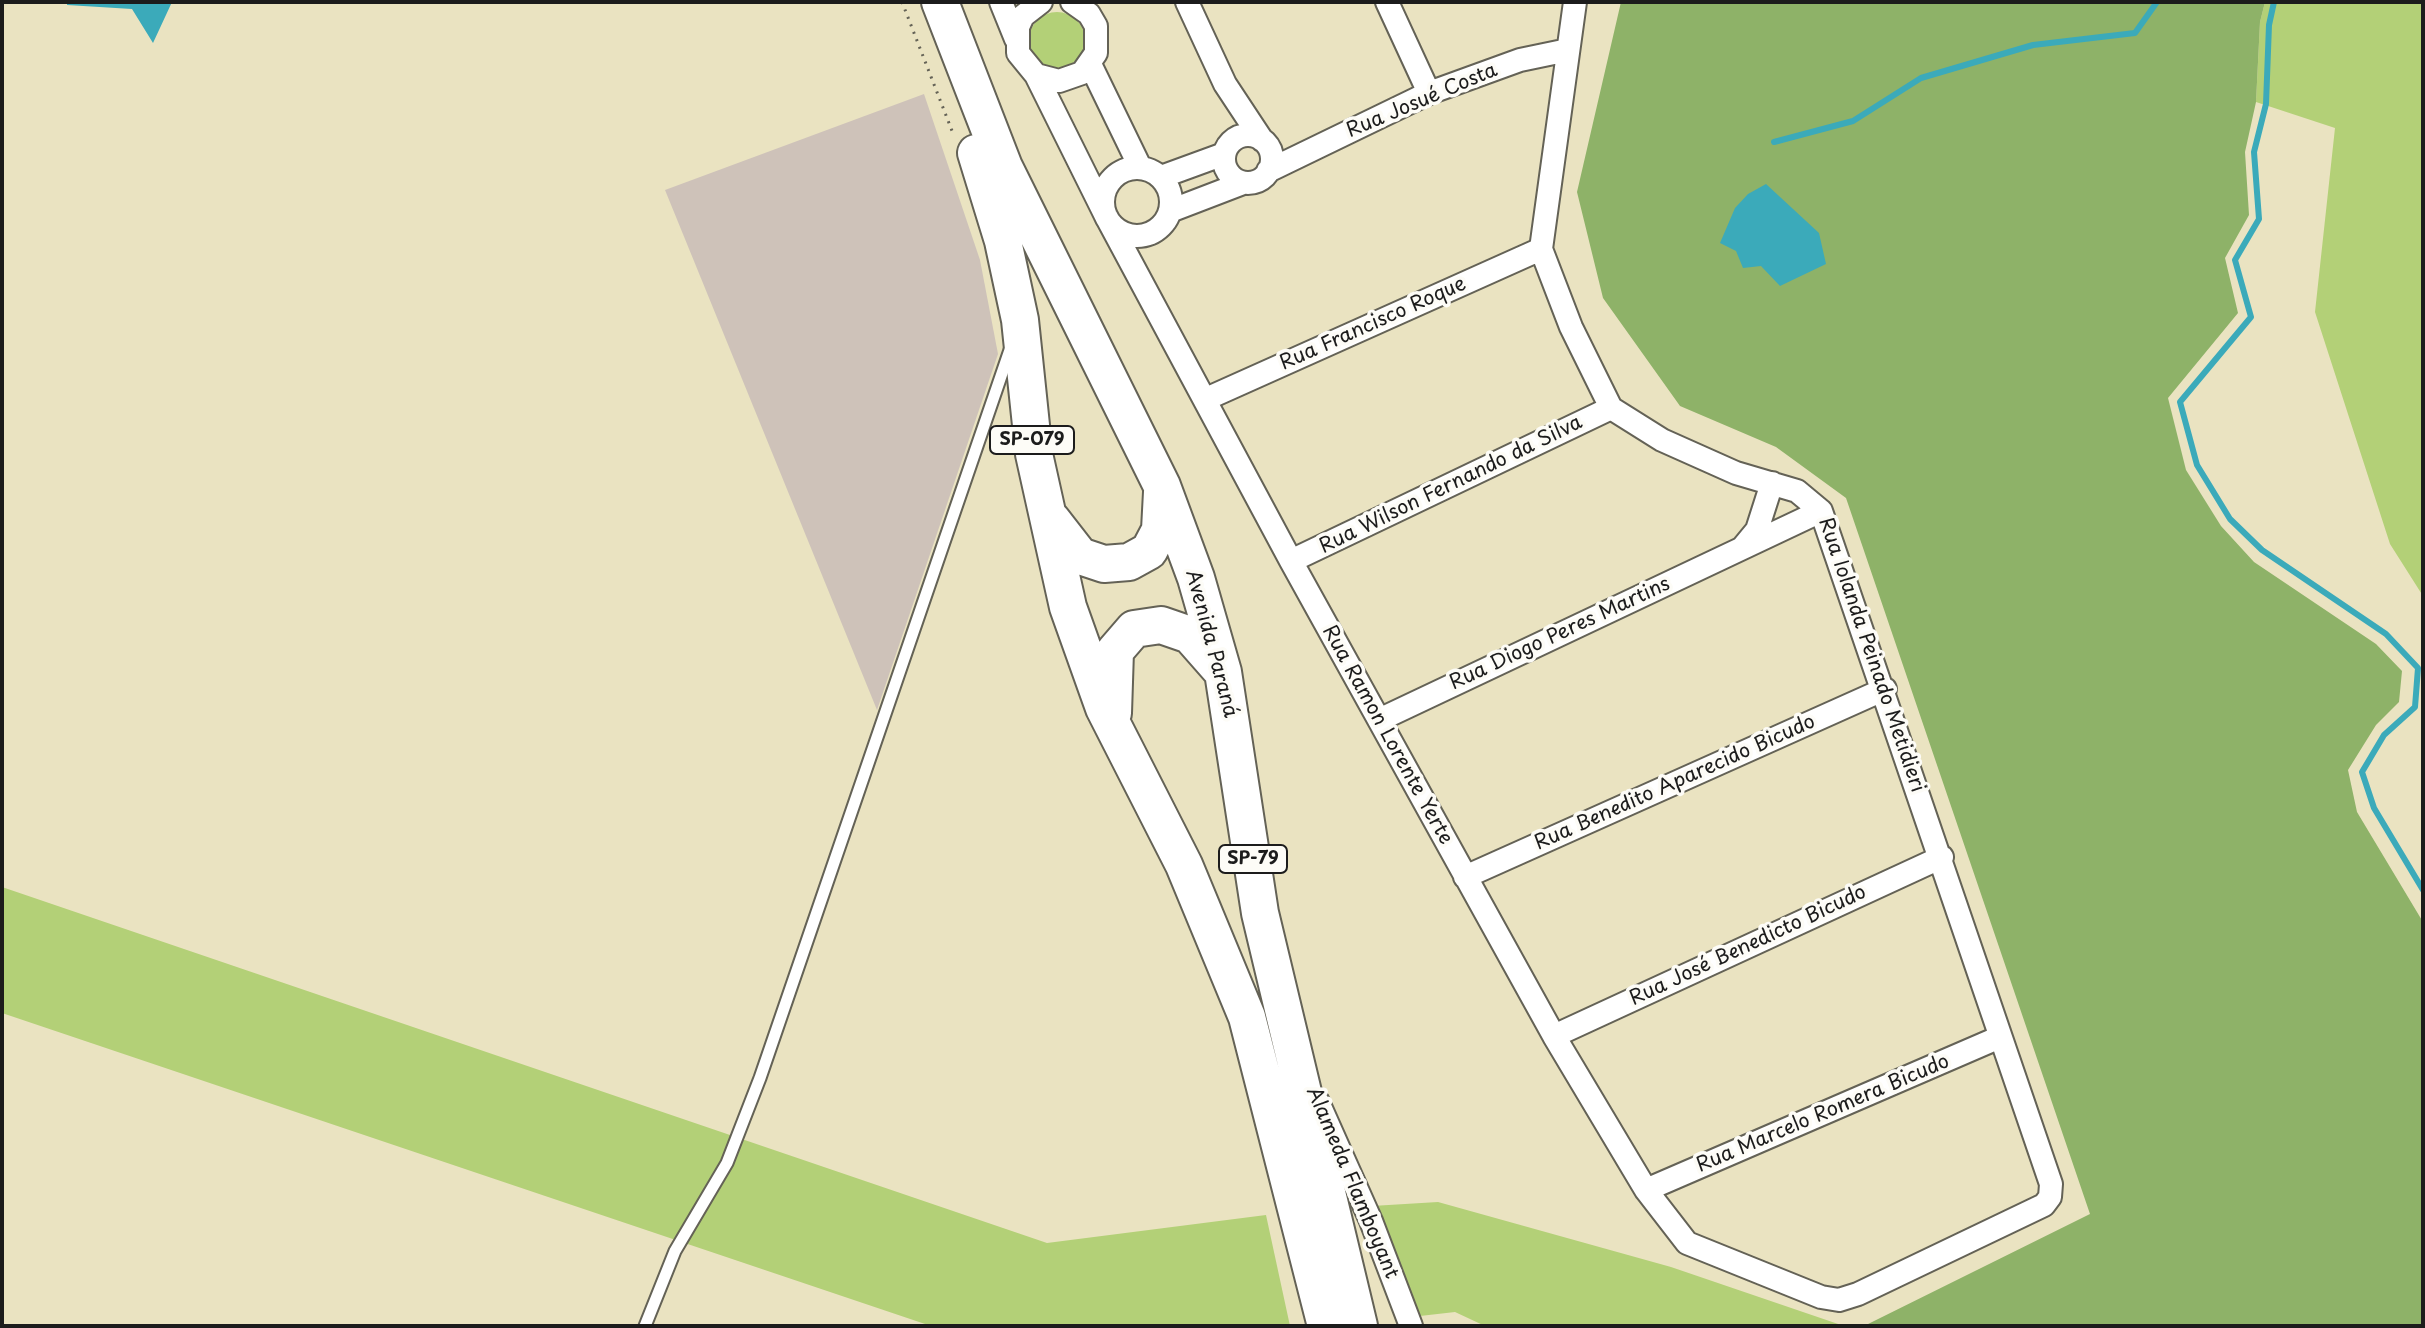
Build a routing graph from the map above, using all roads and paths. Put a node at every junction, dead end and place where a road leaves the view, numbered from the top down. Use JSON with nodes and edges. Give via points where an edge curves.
{"nodes":[{"id":1,"x":919,"y":2,"type":"edge"},
{"id":2,"x":940,"y":2,"type":"edge"},
{"id":3,"x":1001,"y":2,"type":"edge"},
{"id":4,"x":1041,"y":2,"type":"edge"},
{"id":5,"x":1072,"y":2,"type":"edge"},
{"id":6,"x":1187,"y":2,"type":"edge"},
{"id":7,"x":1387,"y":2,"type":"edge"},
{"id":8,"x":1575,"y":2,"type":"edge"},
{"id":9,"x":1016,"y":39,"type":"junction"},
{"id":10,"x":1568,"y":50,"type":"junction"},
{"id":11,"x":1090,"y":64,"type":"junction"},
{"id":12,"x":1036,"y":75,"type":"junction"},
{"id":13,"x":1225,"y":84,"type":"junction"},
{"id":14,"x":1429,"y":93,"type":"junction"},
{"id":15,"x":1229,"y":147,"type":"junction"},
{"id":16,"x":1267,"y":153,"type":"junction"},
{"id":17,"x":1140,"y":167,"type":"junction"},
{"id":18,"x":1161,"y":177,"type":"junction"},
{"id":19,"x":1243,"y":183,"type":"junction"},
{"id":20,"x":1170,"y":211,"type":"junction"},
{"id":21,"x":1106,"y":216,"type":"junction"},
{"id":22,"x":1541,"y":249,"type":"junction"},
{"id":23,"x":1020,"y":320,"type":"junction"},
{"id":24,"x":1206,"y":399,"type":"junction"},
{"id":25,"x":1611,"y":408,"type":"junction"},
{"id":26,"x":1736,"y":473,"type":"junction"},
{"id":27,"x":1772,"y":483,"type":"junction"},
{"id":28,"x":1162,"y":486,"type":"junction"},
{"id":29,"x":1045,"y":509,"type":"junction"},
{"id":30,"x":1764,"y":511,"type":"junction"},
{"id":31,"x":1821,"y":511,"type":"junction"},
{"id":32,"x":1742,"y":548,"type":"junction"},
{"id":33,"x":1291,"y":561,"type":"junction"},
{"id":34,"x":1223,"y":672,"type":"junction"},
{"id":35,"x":1885,"y":689,"type":"junction"},
{"id":36,"x":1379,"y":720,"type":"junction"},
{"id":37,"x":1113,"y":729,"type":"junction"},
{"id":38,"x":1942,"y":857,"type":"junction"},
{"id":39,"x":1184,"y":865,"type":"joint"},
{"id":40,"x":1465,"y":877,"type":"junction"},
{"id":41,"x":1554,"y":1036,"type":"junction"},
{"id":42,"x":2000,"y":1037,"type":"junction"},
{"id":43,"x":1291,"y":1040,"type":"junction"},
{"id":44,"x":1646,"y":1190,"type":"junction"},
{"id":45,"x":1687,"y":1243,"type":"joint"},
{"id":46,"x":645,"y":1326,"type":"edge"},
{"id":47,"x":1326,"y":1326,"type":"edge"},
{"id":48,"x":1359,"y":1326,"type":"edge"},
{"id":49,"x":1411,"y":1326,"type":"edge"}],
"edges":[{"from":1,"to":23,"type":"main road","number":"SP-079","via":[[986,181]]},
{"from":2,"to":28,"type":"main road","name":"Avenida Paraná","number":"SP-79","via":[[1004,167]]},
{"from":3,"to":9,"type":"street"},
{"from":4,"to":9,"type":"street","via":[[1023,16]]},
{"from":5,"to":11,"type":"street","via":[[1096,26],[1098,39]]},
{"from":6,"to":13,"type":"street"},
{"from":7,"to":14,"type":"street"},
{"from":8,"to":10,"type":"street"},
{"from":9,"to":12,"type":"street","name":"Rua Ramon Lorente Yerte","via":[[1025,66]]},
{"from":10,"to":14,"type":"street","name":"Rua Josué Costa","via":[[1520,60]]},
{"from":10,"to":22,"type":"street"},
{"from":11,"to":12,"type":"street","via":[[1082,73],[1059,81]]},
{"from":11,"to":17,"type":"street"},
{"from":12,"to":21,"type":"street","name":"Rua Ramon Lorente Yerte"},
{"from":13,"to":15,"type":"street"},
{"from":13,"to":16,"type":"street"},
{"from":14,"to":16,"type":"street","name":"Rua Josué Costa","via":[[1323,144]]},
{"from":15,"to":16,"type":"street","via":[[1248,135]]},
{"from":15,"to":18,"type":"street"},
{"from":15,"to":19,"type":"street","via":[[1226,169]]},
{"from":16,"to":19,"type":"street","via":[[1258,181]]},
{"from":17,"to":18,"type":"street"},
{"from":17,"to":21,"type":"street","via":[[1118,173],[1109,182],[1104,193]]},
{"from":18,"to":20,"type":"street","via":[[1171,193]]},
{"from":19,"to":20,"type":"street"},
{"from":20,"to":21,"type":"street","via":[[1157,230],[1135,236],[1118,230]]},
{"from":21,"to":24,"type":"street","name":"Rua Ramon Lorente Yerte"},
{"from":22,"to":24,"type":"street","name":"Rua Francisco Roque"},
{"from":22,"to":25,"type":"street"},
{"from":23,"to":29,"type":"main road","number":"SP-079"},
{"from":23,"to":46,"type":"lane","via":[[760,1078],[727,1163],[675,1251]]},
{"from":24,"to":33,"type":"street","name":"Rua Ramon Lorente Yerte"},
{"from":25,"to":26,"type":"street","name":"Rua Iolanda Peinado Metidieri","via":[[1662,440]]},
{"from":25,"to":33,"type":"street","name":"Rua Wilson Fernando da Silva"},
{"from":26,"to":27,"type":"street","name":"Rua Iolanda Peinado Metidieri"},
{"from":26,"to":30,"type":"street","via":[[1753,485]]},
{"from":27,"to":30,"type":"street"},
{"from":27,"to":31,"type":"street","name":"Rua Iolanda Peinado Metidieri","via":[[1797,491]]},
{"from":28,"to":29,"type":"main road","via":[[1160,530],[1149,551],[1129,562],[1104,564],[1080,556]]},
{"from":28,"to":34,"type":"main road","name":"Avenida Paraná","number":"SP-79"},
{"from":29,"to":37,"type":"main road","number":"SP-079","via":[[1068,607]]},
{"from":30,"to":32,"type":"street"},
{"from":31,"to":32,"type":"street","name":"Rua Diogo Peres Martins"},
{"from":31,"to":35,"type":"street","name":"Rua Iolanda Peinado Metidieri"},
{"from":32,"to":36,"type":"street","name":"Rua Diogo Peres Martins"},
{"from":33,"to":36,"type":"street","name":"Rua Ramon Lorente Yerte"},
{"from":34,"to":37,"type":"main road","via":[[1190,635],[1161,625],[1134,629],[1115,651]]},
{"from":34,"to":43,"type":"main road","name":"Avenida Paraná","number":"SP-79","via":[[1260,913]]},
{"from":35,"to":38,"type":"street","name":"Rua Iolanda Peinado Metidieri"},
{"from":35,"to":40,"type":"street","name":"Rua Benedito Aparecido Bicudo"},
{"from":36,"to":40,"type":"street","name":"Rua Ramon Lorente Yerte"},
{"from":37,"to":39,"type":"main road","number":"SP-079"},
{"from":38,"to":41,"type":"street","name":"Rua José Benedicto Bicudo"},
{"from":38,"to":42,"type":"street","name":"Rua Iolanda Peinado Metidieri"},
{"from":39,"to":47,"type":"main road","number":"SP-79","via":[[1247,1017]]},
{"from":40,"to":41,"type":"street","name":"Rua Ramon Lorente Yerte"},
{"from":41,"to":44,"type":"street","name":"Rua Ramon Lorente Yerte"},
{"from":42,"to":44,"type":"street","name":"Rua Marcelo Romera Bicudo"},
{"from":42,"to":45,"type":"street","name":"Rua Iolanda Peinado Metidieri","via":[[2051,1184],[2044,1205],[1839,1300]]},
{"from":43,"to":48,"type":"main road","name":"Avenida Paraná","number":"SP-79"},
{"from":43,"to":49,"type":"street","name":"Alameda Flamboyant"},
{"from":44,"to":45,"type":"street","name":"Rua Ramon Lorente Yerte"}]}
